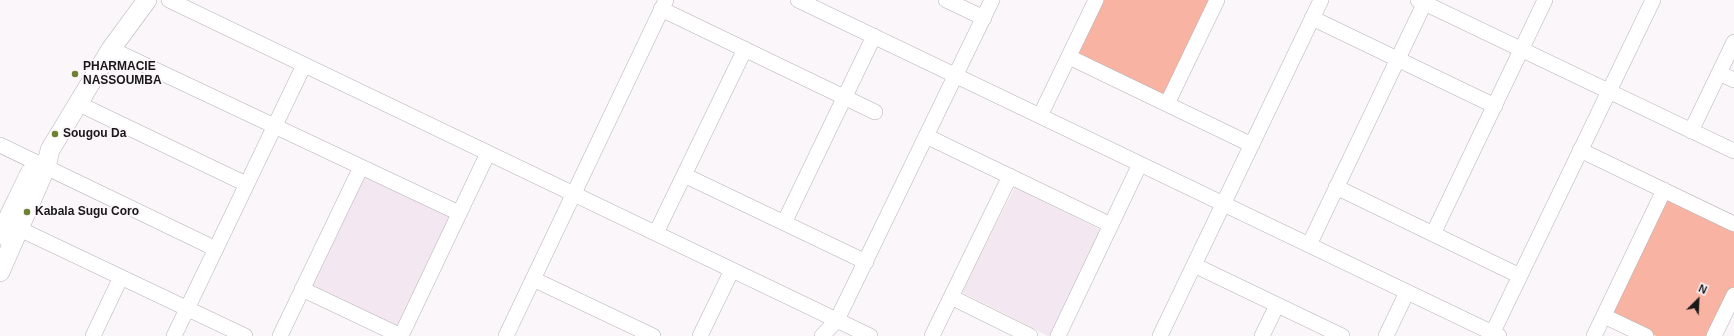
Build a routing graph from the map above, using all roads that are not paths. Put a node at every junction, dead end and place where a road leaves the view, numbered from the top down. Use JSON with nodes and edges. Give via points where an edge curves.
{"nodes":[{"id":1,"x":147,"y":0,"type":"edge"},
{"id":2,"x":169,"y":0,"type":"edge"},
{"id":3,"x":798,"y":0,"type":"edge"},
{"id":4,"x":946,"y":0,"type":"edge"},
{"id":5,"x":992,"y":0,"type":"edge"},
{"id":6,"x":1096,"y":0,"type":"edge"},
{"id":7,"x":1217,"y":0,"type":"edge"},
{"id":8,"x":1321,"y":0,"type":"edge"},
{"id":9,"x":1545,"y":0,"type":"edge"},
{"id":10,"x":1652,"y":0,"type":"edge"},
{"id":11,"x":1423,"y":1,"type":"edge"},
{"id":12,"x":663,"y":5,"type":"edge"},
{"id":13,"x":984,"y":18,"type":"junction"},
{"id":14,"x":1312,"y":18,"type":"junction"},
{"id":15,"x":874,"y":36,"type":"junction"},
{"id":16,"x":1734,"y":42,"type":"edge"},
{"id":17,"x":111,"y":49,"type":"junction"},
{"id":18,"x":744,"y":49,"type":"junction"},
{"id":19,"x":1522,"y":50,"type":"junction"},
{"id":20,"x":1069,"y":57,"type":"junction"},
{"id":21,"x":1398,"y":59,"type":"junction"},
{"id":22,"x":304,"y":65,"type":"junction"},
{"id":23,"x":1719,"y":73,"type":"junction"},
{"id":24,"x":956,"y":76,"type":"junction"},
{"id":25,"x":1734,"y":80,"type":"edge"},
{"id":26,"x":1609,"y":91,"type":"junction"},
{"id":27,"x":845,"y":97,"type":"junction"},
{"id":28,"x":77,"y":103,"type":"junction"},
{"id":29,"x":1167,"y":104,"type":"junction"},
{"id":30,"x":1495,"y":106,"type":"junction"},
{"id":31,"x":875,"y":112,"type":"dead end"},
{"id":32,"x":1040,"y":116,"type":"junction"},
{"id":33,"x":274,"y":126,"type":"junction"},
{"id":34,"x":1692,"y":131,"type":"junction"},
{"id":35,"x":926,"y":136,"type":"junction"},
{"id":36,"x":0,"y":145,"type":"edge"},
{"id":37,"x":1252,"y":145,"type":"junction"},
{"id":38,"x":1580,"y":150,"type":"junction"},
{"id":39,"x":1734,"y":151,"type":"edge"},
{"id":40,"x":488,"y":153,"type":"junction"},
{"id":41,"x":44,"y":159,"type":"junction"},
{"id":42,"x":1140,"y":164,"type":"junction"},
{"id":43,"x":361,"y":167,"type":"junction"},
{"id":44,"x":684,"y":175,"type":"junction"},
{"id":45,"x":1010,"y":176,"type":"junction"},
{"id":46,"x":246,"y":184,"type":"junction"},
{"id":47,"x":1336,"y":188,"type":"junction"},
{"id":48,"x":1664,"y":190,"type":"junction"},
{"id":49,"x":573,"y":194,"type":"junction"},
{"id":50,"x":1224,"y":204,"type":"junction"},
{"id":51,"x":459,"y":214,"type":"junction"},
{"id":52,"x":784,"y":223,"type":"junction"},
{"id":53,"x":1734,"y":224,"type":"edge"},
{"id":54,"x":1111,"y":225,"type":"junction"},
{"id":55,"x":6,"y":226,"type":"edge"},
{"id":56,"x":656,"y":233,"type":"junction"},
{"id":57,"x":1433,"y":234,"type":"junction"},
{"id":58,"x":1309,"y":245,"type":"junction"},
{"id":59,"x":216,"y":249,"type":"junction"},
{"id":60,"x":866,"y":262,"type":"junction"},
{"id":61,"x":1194,"y":265,"type":"junction"},
{"id":62,"x":732,"y":270,"type":"junction"},
{"id":63,"x":0,"y":272,"type":"edge"},
{"id":64,"x":1520,"y":276,"type":"junction"},
{"id":65,"x":121,"y":277,"type":"junction"},
{"id":66,"x":533,"y":279,"type":"junction"},
{"id":67,"x":302,"y":289,"type":"junction"},
{"id":68,"x":1407,"y":292,"type":"junction"},
{"id":69,"x":1734,"y":295,"type":"edge"},
{"id":70,"x":951,"y":297,"type":"junction"},
{"id":71,"x":1277,"y":305,"type":"junction"},
{"id":72,"x":187,"y":309,"type":"junction"},
{"id":73,"x":1604,"y":316,"type":"junction"},
{"id":74,"x":837,"y":320,"type":"junction"},
{"id":75,"x":1494,"y":335,"type":"edge"},
{"id":76,"x":93,"y":336,"type":"edge"},
{"id":77,"x":174,"y":336,"type":"edge"},
{"id":78,"x":245,"y":336,"type":"edge"},
{"id":79,"x":280,"y":336,"type":"edge"},
{"id":80,"x":401,"y":336,"type":"edge"},
{"id":81,"x":506,"y":336,"type":"edge"},
{"id":82,"x":653,"y":336,"type":"edge"},
{"id":83,"x":700,"y":336,"type":"edge"},
{"id":84,"x":822,"y":336,"type":"edge"},
{"id":85,"x":870,"y":336,"type":"edge"},
{"id":86,"x":932,"y":336,"type":"edge"},
{"id":87,"x":1030,"y":336,"type":"edge"},
{"id":88,"x":1058,"y":336,"type":"edge"},
{"id":89,"x":1160,"y":336,"type":"edge"},
{"id":90,"x":1262,"y":336,"type":"edge"},
{"id":91,"x":1342,"y":336,"type":"edge"},
{"id":92,"x":1386,"y":336,"type":"edge"},
{"id":93,"x":1594,"y":336,"type":"edge"},
{"id":94,"x":1646,"y":336,"type":"edge"},
{"id":95,"x":1714,"y":336,"type":"edge"}],
"edges":[{"from":1,"to":17,"type":"main road"},
{"from":2,"to":22,"type":"street"},
{"from":3,"to":15,"type":"street"},
{"from":4,"to":13,"type":"street"},
{"from":5,"to":13,"type":"street"},
{"from":6,"to":20,"type":"street"},
{"from":7,"to":29,"type":"street"},
{"from":8,"to":14,"type":"street"},
{"from":9,"to":19,"type":"street"},
{"from":10,"to":26,"type":"street"},
{"from":11,"to":19,"type":"street"},
{"from":11,"to":21,"type":"street"},
{"from":12,"to":18,"type":"street"},
{"from":12,"to":49,"type":"street"},
{"from":13,"to":24,"type":"street"},
{"from":14,"to":21,"type":"street"},
{"from":14,"to":37,"type":"street"},
{"from":15,"to":24,"type":"street"},
{"from":15,"to":27,"type":"street"},
{"from":16,"to":23,"type":"street"},
{"from":17,"to":28,"type":"main road"},
{"from":17,"to":33,"type":"street"},
{"from":18,"to":27,"type":"street"},
{"from":18,"to":44,"type":"street"},
{"from":19,"to":26,"type":"street"},
{"from":19,"to":30,"type":"street"},
{"from":20,"to":29,"type":"street"},
{"from":20,"to":32,"type":"street"},
{"from":21,"to":30,"type":"street"},
{"from":21,"to":47,"type":"street"},
{"from":22,"to":33,"type":"street"},
{"from":22,"to":40,"type":"street"},
{"from":23,"to":25,"type":"street"},
{"from":23,"to":34,"type":"street"},
{"from":24,"to":32,"type":"street"},
{"from":24,"to":35,"type":"street"},
{"from":26,"to":34,"type":"street"},
{"from":26,"to":38,"type":"street"},
{"from":27,"to":31,"type":"street"},
{"from":27,"to":52,"type":"street"},
{"from":28,"to":41,"type":"main road"},
{"from":28,"to":46,"type":"street"},
{"from":29,"to":37,"type":"street"},
{"from":30,"to":57,"type":"street"},
{"from":32,"to":42,"type":"street"},
{"from":33,"to":43,"type":"street"},
{"from":33,"to":46,"type":"street"},
{"from":34,"to":39,"type":"street"},
{"from":35,"to":45,"type":"street"},
{"from":35,"to":60,"type":"street"},
{"from":36,"to":41,"type":"street"},
{"from":37,"to":50,"type":"street"},
{"from":38,"to":48,"type":"street"},
{"from":38,"to":64,"type":"street"},
{"from":40,"to":49,"type":"street"},
{"from":40,"to":51,"type":"street"},
{"from":41,"to":55,"type":"main road"},
{"from":41,"to":59,"type":"street"},
{"from":42,"to":50,"type":"street"},
{"from":42,"to":54,"type":"street"},
{"from":43,"to":51,"type":"street"},
{"from":43,"to":67,"type":"street"},
{"from":44,"to":52,"type":"street"},
{"from":44,"to":56,"type":"street"},
{"from":45,"to":54,"type":"street"},
{"from":45,"to":70,"type":"street"},
{"from":46,"to":59,"type":"street"},
{"from":47,"to":57,"type":"street"},
{"from":47,"to":58,"type":"street"},
{"from":48,"to":53,"type":"street"},
{"from":48,"to":73,"type":"street"},
{"from":49,"to":56,"type":"street"},
{"from":49,"to":66,"type":"street"},
{"from":50,"to":58,"type":"street"},
{"from":50,"to":61,"type":"street"},
{"from":51,"to":80,"type":"street"},
{"from":52,"to":60,"type":"street"},
{"from":54,"to":88,"type":"street"},
{"from":55,"to":63,"type":"main road"},
{"from":55,"to":65,"type":"street"},
{"from":56,"to":62,"type":"street"},
{"from":57,"to":64,"type":"street"},
{"from":58,"to":68,"type":"street"},
{"from":59,"to":72,"type":"street"},
{"from":60,"to":74,"type":"street"},
{"from":61,"to":71,"type":"street"},
{"from":61,"to":89,"type":"street"},
{"from":62,"to":74,"type":"street"},
{"from":62,"to":83,"type":"street"},
{"from":64,"to":75,"type":"street"},
{"from":65,"to":72,"type":"street"},
{"from":65,"to":76,"type":"street"},
{"from":66,"to":81,"type":"street"},
{"from":66,"to":82,"type":"street"},
{"from":67,"to":79,"type":"street"},
{"from":67,"to":80,"type":"street"},
{"from":68,"to":75,"type":"street"},
{"from":68,"to":92,"type":"street"},
{"from":69,"to":95,"type":"street"},
{"from":70,"to":86,"type":"street"},
{"from":70,"to":87,"type":"street"},
{"from":71,"to":90,"type":"street"},
{"from":71,"to":91,"type":"street"},
{"from":72,"to":77,"type":"street"},
{"from":72,"to":78,"type":"street"},
{"from":73,"to":93,"type":"street"},
{"from":73,"to":94,"type":"street"},
{"from":74,"to":84,"type":"street"},
{"from":74,"to":85,"type":"street"}]}
